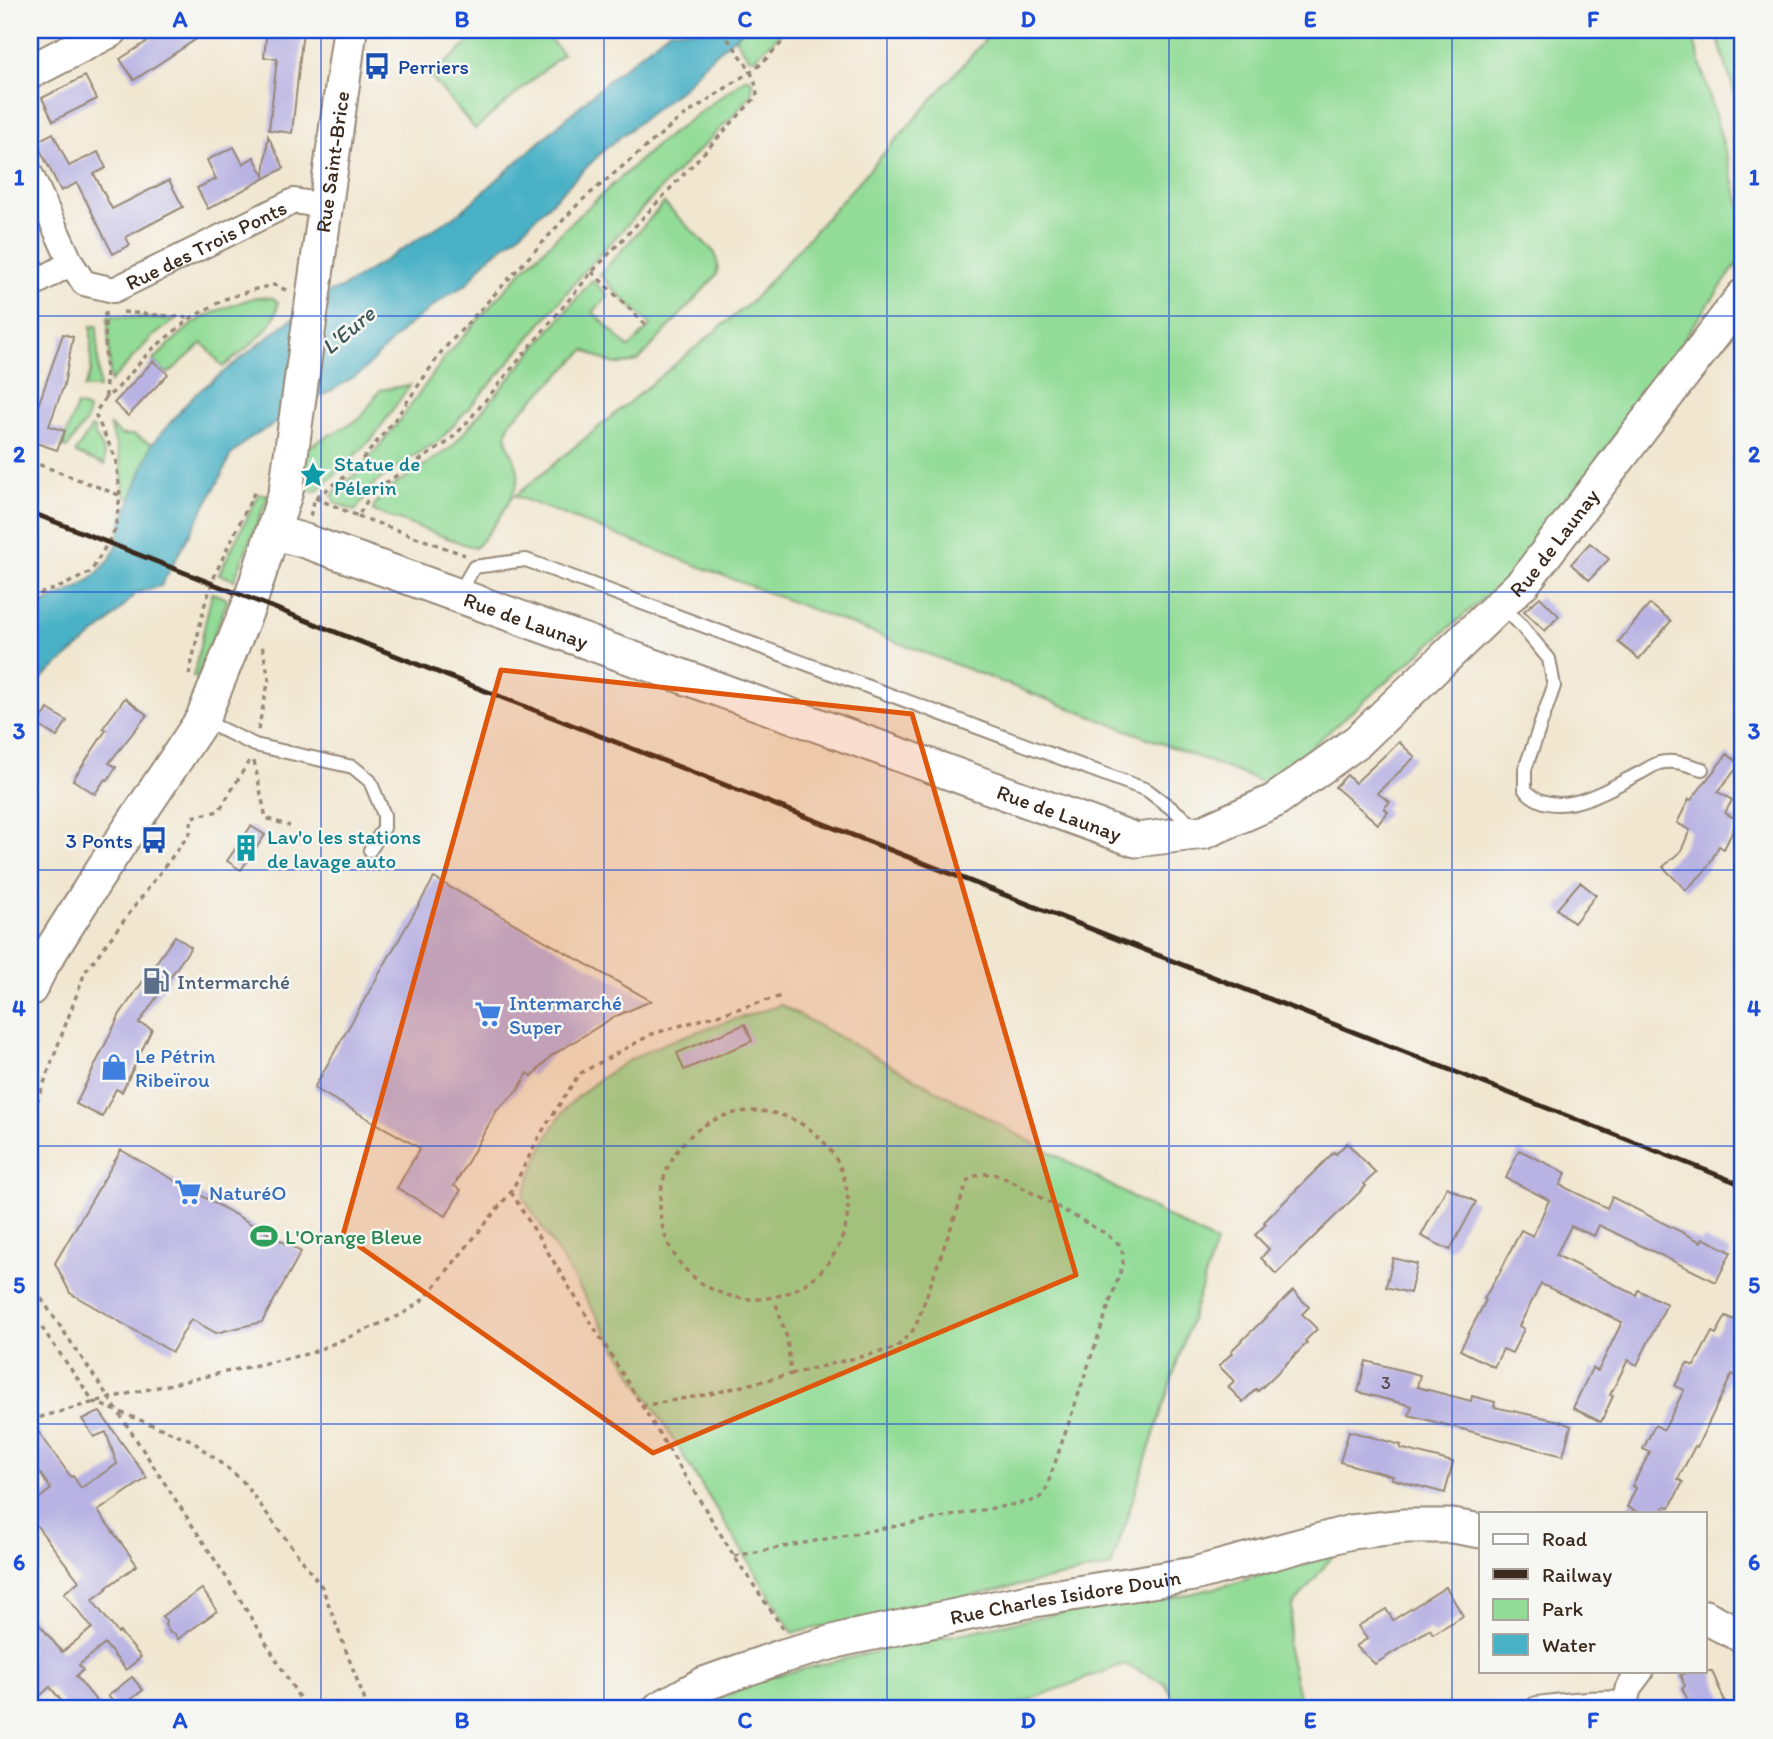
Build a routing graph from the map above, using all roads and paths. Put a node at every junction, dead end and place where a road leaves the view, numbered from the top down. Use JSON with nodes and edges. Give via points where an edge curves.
{"nodes":[{"id":1,"x":111,"y":30,"type":"edge"},
{"id":2,"x":350,"y":30,"type":"edge"},
{"id":3,"x":721,"y":30,"type":"edge"},
{"id":4,"x":794,"y":30,"type":"edge"},
{"id":5,"x":751,"y":71,"type":"junction"},
{"id":6,"x":30,"y":72,"type":"edge"},
{"id":7,"x":30,"y":173,"type":"edge"},
{"id":8,"x":326,"y":206,"type":"junction"},
{"id":9,"x":30,"y":254,"type":"edge"},
{"id":10,"x":71,"y":263,"type":"junction"},
{"id":11,"x":592,"y":272,"type":"junction"},
{"id":12,"x":36,"y":282,"type":"edge"},
{"id":13,"x":301,"y":292,"type":"junction"},
{"id":14,"x":1743,"y":296,"type":"edge"},
{"id":15,"x":104,"y":299,"type":"junction"},
{"id":16,"x":191,"y":318,"type":"junction"},
{"id":17,"x":649,"y":328,"type":"dead end"},
{"id":18,"x":106,"y":397,"type":"junction"},
{"id":19,"x":30,"y":461,"type":"edge"},
{"id":20,"x":257,"y":488,"type":"dead end"},
{"id":21,"x":120,"y":496,"type":"junction"},
{"id":22,"x":315,"y":498,"type":"junction"},
{"id":23,"x":358,"y":516,"type":"junction"},
{"id":24,"x":288,"y":536,"type":"junction"},
{"id":25,"x":481,"y":566,"type":"junction"},
{"id":26,"x":457,"y":595,"type":"junction"},
{"id":27,"x":30,"y":597,"type":"edge"},
{"id":28,"x":1500,"y":605,"type":"junction"},
{"id":29,"x":262,"y":644,"type":"dead end"},
{"id":30,"x":187,"y":682,"type":"dead end"},
{"id":31,"x":202,"y":720,"type":"junction"},
{"id":32,"x":254,"y":750,"type":"junction"},
{"id":33,"x":1702,"y":769,"type":"dead end"},
{"id":34,"x":290,"y":826,"type":"dead end"},
{"id":35,"x":1204,"y":832,"type":"junction"},
{"id":36,"x":370,"y":850,"type":"dead end"},
{"id":37,"x":30,"y":989,"type":"edge"},
{"id":38,"x":782,"y":996,"type":"dead end"},
{"id":39,"x":30,"y":1121,"type":"edge"},
{"id":40,"x":511,"y":1192,"type":"junction"},
{"id":41,"x":30,"y":1282,"type":"edge"},
{"id":42,"x":775,"y":1301,"type":"junction"},
{"id":43,"x":30,"y":1311,"type":"edge"},
{"id":44,"x":791,"y":1374,"type":"junction"},
{"id":45,"x":109,"y":1398,"type":"junction"},
{"id":46,"x":94,"y":1402,"type":"junction"},
{"id":47,"x":641,"y":1406,"type":"junction"},
{"id":48,"x":119,"y":1412,"type":"junction"},
{"id":49,"x":30,"y":1420,"type":"edge"},
{"id":50,"x":1479,"y":1531,"type":"edge"},
{"id":51,"x":734,"y":1556,"type":"junction"},
{"id":52,"x":1706,"y":1618,"type":"edge"},
{"id":53,"x":1743,"y":1636,"type":"edge"},
{"id":54,"x":794,"y":1653,"type":"junction"},
{"id":55,"x":1640,"y":1672,"type":"edge"},
{"id":56,"x":1626,"y":1707,"type":"edge"},
{"id":57,"x":306,"y":1709,"type":"edge"},
{"id":58,"x":368,"y":1709,"type":"edge"},
{"id":59,"x":659,"y":1709,"type":"edge"},
{"id":60,"x":1537,"y":1709,"type":"edge"}],
"edges":[{"from":1,"to":6,"type":"street"},
{"from":2,"to":8,"type":"street","name":"Rue Saint-Brice"},
{"from":3,"to":5,"type":"path"},
{"from":4,"to":5,"type":"path"},
{"from":5,"to":11,"type":"path","via":[[757,96]]},
{"from":5,"to":22,"type":"path","via":[[678,120],[579,202],[442,351],[367,454],[342,480]]},
{"from":7,"to":10,"type":"street","name":"Rue des Trois Ponts"},
{"from":8,"to":13,"type":"street","name":"Rue Saint-Brice"},
{"from":8,"to":15,"type":"street","name":"Rue des Trois Ponts","via":[[294,201]]},
{"from":9,"to":12,"type":"lane"},
{"from":10,"to":12,"type":"street"},
{"from":10,"to":15,"type":"street","name":"Rue des Trois Ponts","via":[[84,283]]},
{"from":11,"to":17,"type":"path"},
{"from":11,"to":23,"type":"path","via":[[456,434],[373,491]]},
{"from":13,"to":16,"type":"path","via":[[274,285],[256,289]]},
{"from":13,"to":24,"type":"street","name":"Rue Saint-Brice","via":[[296,418],[286,491]]},
{"from":14,"to":28,"type":"street","name":"Rue de Launay","via":[[1524,582]]},
{"from":15,"to":16,"type":"path"},
{"from":15,"to":18,"type":"path"},
{"from":16,"to":18,"type":"path","via":[[150,351]]},
{"from":18,"to":21,"type":"path","via":[[96,415],[116,459]]},
{"from":19,"to":21,"type":"path"},
{"from":20,"to":30,"type":"path","via":[[216,572]]},
{"from":21,"to":27,"type":"path","via":[[115,530],[91,572]]},
{"from":22,"to":23,"type":"path"},
{"from":22,"to":24,"type":"path"},
{"from":23,"to":25,"type":"path","via":[[468,556]]},
{"from":24,"to":26,"type":"street","name":"Rue de Launay"},
{"from":24,"to":31,"type":"street","name":"Rue Saint-Brice","via":[[249,605]]},
{"from":25,"to":26,"type":"lane","via":[[474,567]]},
{"from":25,"to":35,"type":"lane","via":[[526,560],[1147,790]]},
{"from":26,"to":35,"type":"street","name":"Rue de Launay","via":[[1136,840]]},
{"from":28,"to":33,"type":"lane","via":[[1549,659],[1554,686],[1525,769],[1525,790],[1534,800],[1555,805],[1587,799],[1659,763],[1679,762]]},
{"from":28,"to":35,"type":"street","name":"Rue de Launay","via":[[1358,741],[1273,801]]},
{"from":29,"to":32,"type":"path","via":[[269,678]]},
{"from":31,"to":32,"type":"lane"},
{"from":31,"to":37,"type":"street","name":"Rue Saint-Brice"},
{"from":32,"to":34,"type":"path","via":[[266,818]]},
{"from":32,"to":36,"type":"lane","via":[[353,767],[370,781],[384,815],[384,828]]},
{"from":32,"to":39,"type":"path","via":[[219,811],[192,817],[190,833],[85,972]]},
{"from":38,"to":40,"type":"path","via":[[652,1034],[579,1074]]},
{"from":40,"to":45,"type":"path","via":[[425,1298],[401,1315],[311,1353]]},
{"from":40,"to":47,"type":"path"},
{"from":41,"to":45,"type":"path"},
{"from":42,"to":42,"type":"path","via":[[834,1258],[848,1223],[846,1185],[830,1144],[802,1121],[768,1113],[730,1114],[696,1130],[671,1157],[658,1192],[661,1229],[677,1259],[702,1284],[737,1298]]},
{"from":42,"to":44,"type":"path","via":[[787,1338]]},
{"from":43,"to":46,"type":"path"},
{"from":44,"to":47,"type":"path"},
{"from":44,"to":51,"type":"path","via":[[896,1348],[906,1338],[915,1328],[968,1180],[975,1175],[993,1172],[1005,1178],[1103,1232],[1119,1244],[1123,1254],[1045,1492],[1037,1500]]},
{"from":45,"to":46,"type":"path"},
{"from":45,"to":48,"type":"path"},
{"from":46,"to":48,"type":"path"},
{"from":46,"to":49,"type":"path"},
{"from":47,"to":51,"type":"path"},
{"from":48,"to":57,"type":"path"},
{"from":48,"to":58,"type":"path","via":[[191,1440],[241,1479],[322,1587]]},
{"from":50,"to":54,"type":"street","name":"Rue Charles Isidore Douin","via":[[1405,1526],[1351,1532],[1194,1574],[1028,1601]]},
{"from":51,"to":54,"type":"path","via":[[785,1631]]},
{"from":52,"to":53,"type":"street"},
{"from":54,"to":59,"type":"street","name":"Rue Charles Isidore Douin","via":[[704,1684]]},
{"from":55,"to":56,"type":"street","via":[[1629,1687]]},
{"from":56,"to":60,"type":"street","via":[[1579,1704]]}]}
